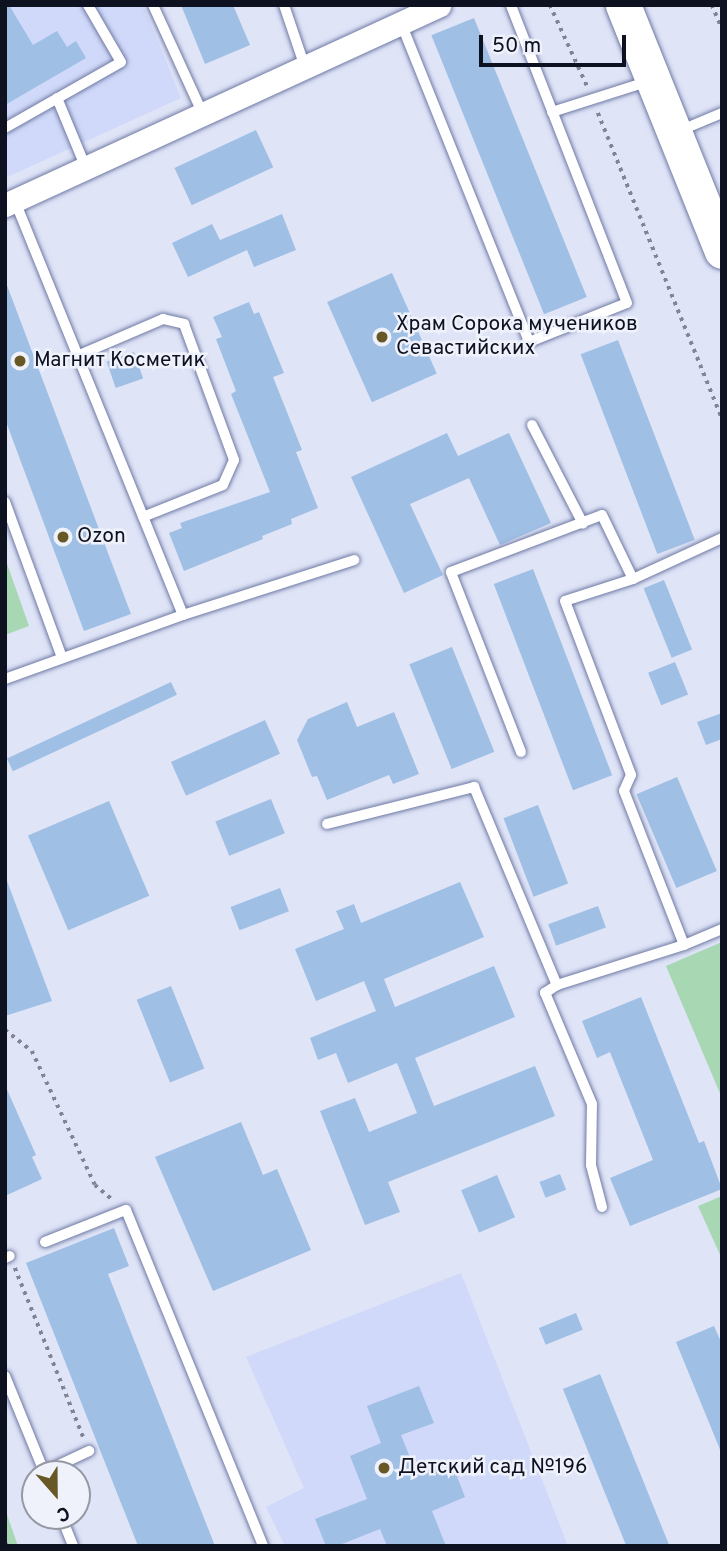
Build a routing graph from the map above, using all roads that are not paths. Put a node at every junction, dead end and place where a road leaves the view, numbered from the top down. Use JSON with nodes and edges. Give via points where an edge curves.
{"nodes":[{"id":1,"x":88,"y":5,"type":"edge"},
{"id":2,"x":153,"y":5,"type":"edge"},
{"id":3,"x":284,"y":5,"type":"edge"},
{"id":4,"x":439,"y":5,"type":"edge"},
{"id":5,"x":511,"y":5,"type":"edge"},
{"id":6,"x":623,"y":5,"type":"edge"},
{"id":7,"x":401,"y":23,"type":"junction"},
{"id":8,"x":305,"y":67,"type":"junction"},
{"id":9,"x":651,"y":81,"type":"junction"},
{"id":10,"x":57,"y":98,"type":"junction"},
{"id":11,"x":552,"y":111,"type":"junction"},
{"id":12,"x":722,"y":113,"type":"edge"},
{"id":13,"x":203,"y":114,"type":"junction"},
{"id":14,"x":5,"y":128,"type":"edge"},
{"id":15,"x":673,"y":133,"type":"junction"},
{"id":16,"x":86,"y":168,"type":"junction"},
{"id":17,"x":10,"y":203,"type":"edge"},
{"id":18,"x":722,"y":251,"type":"edge"},
{"id":19,"x":78,"y":356,"type":"junction"},
{"id":20,"x":532,"y":425,"type":"dead end"},
{"id":21,"x":5,"y":502,"type":"edge"},
{"id":22,"x":143,"y":517,"type":"junction"},
{"id":23,"x":583,"y":524,"type":"junction"},
{"id":24,"x":722,"y":538,"type":"edge"},
{"id":25,"x":354,"y":560,"type":"dead end"},
{"id":26,"x":634,"y":579,"type":"junction"},
{"id":27,"x":183,"y":615,"type":"junction"},
{"id":28,"x":62,"y":658,"type":"junction"},
{"id":29,"x":5,"y":679,"type":"edge"},
{"id":30,"x":521,"y":752,"type":"dead end"},
{"id":31,"x":327,"y":824,"type":"dead end"},
{"id":32,"x":722,"y":929,"type":"edge"},
{"id":33,"x":684,"y":945,"type":"junction"},
{"id":34,"x":557,"y":985,"type":"junction"},
{"id":35,"x":602,"y":1207,"type":"dead end"},
{"id":36,"x":45,"y":1242,"type":"dead end"},
{"id":37,"x":5,"y":1376,"type":"edge"},
{"id":38,"x":89,"y":1451,"type":"road end"},
{"id":39,"x":39,"y":1460,"type":"edge"},
{"id":40,"x":71,"y":1460,"type":"edge"},
{"id":41,"x":263,"y":1546,"type":"edge"}],
"edges":[{"from":1,"to":10,"type":"lane","via":[[121,62]]},
{"from":2,"to":13,"type":"lane"},
{"from":3,"to":8,"type":"lane"},
{"from":4,"to":7,"type":"street"},
{"from":5,"to":11,"type":"lane"},
{"from":6,"to":9,"type":"main road"},
{"from":7,"to":8,"type":"street"},
{"from":7,"to":11,"type":"lane","via":[[529,341],[627,303]]},
{"from":8,"to":13,"type":"street"},
{"from":9,"to":11,"type":"lane"},
{"from":9,"to":15,"type":"main road"},
{"from":10,"to":14,"type":"lane"},
{"from":10,"to":16,"type":"lane"},
{"from":12,"to":15,"type":"lane"},
{"from":13,"to":16,"type":"street"},
{"from":15,"to":18,"type":"main road"},
{"from":16,"to":17,"type":"street"},
{"from":17,"to":19,"type":"lane"},
{"from":19,"to":22,"type":"lane"},
{"from":19,"to":22,"type":"lane","via":[[163,319],[184,324],[234,460],[223,485]]},
{"from":20,"to":23,"type":"lane"},
{"from":21,"to":28,"type":"lane"},
{"from":22,"to":27,"type":"lane"},
{"from":23,"to":26,"type":"lane","via":[[602,515]]},
{"from":23,"to":30,"type":"lane","via":[[452,572]]},
{"from":24,"to":26,"type":"lane"},
{"from":25,"to":27,"type":"lane"},
{"from":26,"to":33,"type":"lane","via":[[565,601],[631,775],[624,791]]},
{"from":27,"to":28,"type":"lane"},
{"from":28,"to":29,"type":"lane"},
{"from":31,"to":34,"type":"lane","via":[[474,788]]},
{"from":32,"to":33,"type":"lane"},
{"from":33,"to":34,"type":"lane"},
{"from":34,"to":35,"type":"lane","via":[[545,993],[592,1104],[591,1165]]},
{"from":36,"to":41,"type":"lane","via":[[125,1210]]},
{"from":37,"to":39,"type":"lane"},
{"from":38,"to":40,"type":"lane"}]}
